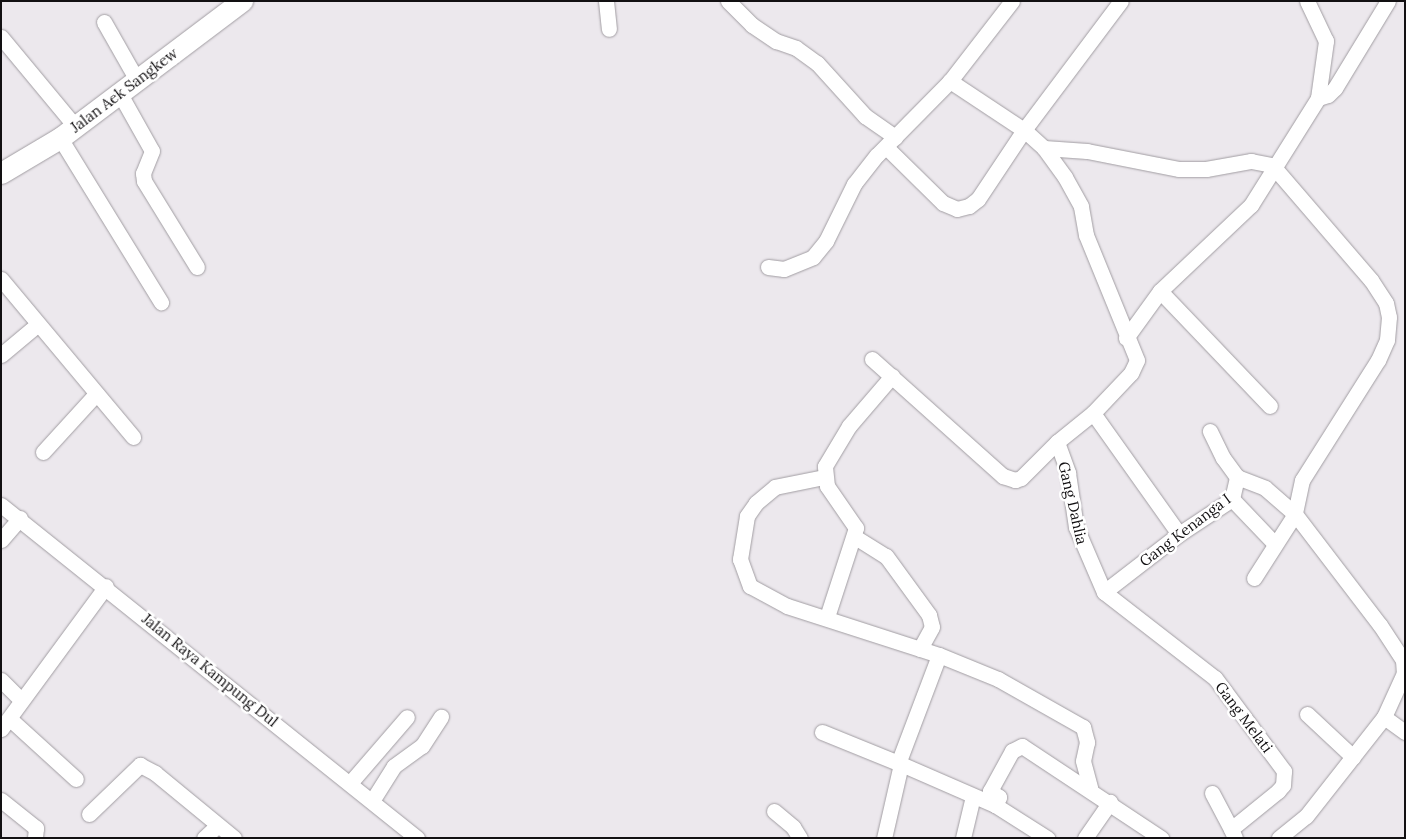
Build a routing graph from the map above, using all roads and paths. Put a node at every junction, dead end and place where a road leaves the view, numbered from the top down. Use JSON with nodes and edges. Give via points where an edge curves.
{"nodes":[{"id":1,"x":606,"y":1,"type":"edge"},
{"id":2,"x":728,"y":1,"type":"edge"},
{"id":3,"x":1012,"y":1,"type":"edge"},
{"id":4,"x":1121,"y":1,"type":"edge"},
{"id":5,"x":1307,"y":1,"type":"edge"},
{"id":6,"x":1388,"y":1,"type":"edge"},
{"id":7,"x":241,"y":2,"type":"edge"},
{"id":8,"x":104,"y":22,"type":"dead end"},
{"id":9,"x":609,"y":29,"type":"dead end"},
{"id":10,"x":1,"y":37,"type":"edge"},
{"id":11,"x":137,"y":80,"type":"junction"},
{"id":12,"x":950,"y":81,"type":"junction"},
{"id":13,"x":120,"y":94,"type":"junction"},
{"id":14,"x":1318,"y":98,"type":"junction"},
{"id":15,"x":1024,"y":130,"type":"junction"},
{"id":16,"x":67,"y":132,"type":"junction"},
{"id":17,"x":890,"y":142,"type":"junction"},
{"id":18,"x":1044,"y":148,"type":"junction"},
{"id":19,"x":1274,"y":167,"type":"junction"},
{"id":20,"x":1,"y":173,"type":"edge"},
{"id":21,"x":197,"y":267,"type":"dead end"},
{"id":22,"x":768,"y":267,"type":"dead end"},
{"id":23,"x":1,"y":279,"type":"edge"},
{"id":24,"x":1160,"y":291,"type":"junction"},
{"id":25,"x":161,"y":302,"type":"dead end"},
{"id":26,"x":38,"y":324,"type":"junction"},
{"id":27,"x":1126,"y":338,"type":"junction"},
{"id":28,"x":1,"y":354,"type":"edge"},
{"id":29,"x":872,"y":359,"type":"dead end"},
{"id":30,"x":892,"y":376,"type":"junction"},
{"id":31,"x":96,"y":394,"type":"junction"},
{"id":32,"x":1270,"y":406,"type":"dead end"},
{"id":33,"x":1093,"y":413,"type":"junction"},
{"id":34,"x":1210,"y":431,"type":"dead end"},
{"id":35,"x":133,"y":437,"type":"dead end"},
{"id":36,"x":1057,"y":442,"type":"junction"},
{"id":37,"x":43,"y":452,"type":"dead end"},
{"id":38,"x":824,"y":477,"type":"junction"},
{"id":39,"x":1237,"y":477,"type":"junction"},
{"id":40,"x":1232,"y":499,"type":"junction"},
{"id":41,"x":1,"y":505,"type":"edge"},
{"id":42,"x":1295,"y":514,"type":"junction"},
{"id":43,"x":20,"y":518,"type":"junction"},
{"id":44,"x":1179,"y":534,"type":"junction"},
{"id":45,"x":855,"y":537,"type":"junction"},
{"id":46,"x":1,"y":540,"type":"edge"},
{"id":47,"x":1275,"y":544,"type":"junction"},
{"id":48,"x":1254,"y":578,"type":"dead end"},
{"id":49,"x":106,"y":586,"type":"junction"},
{"id":50,"x":1104,"y":592,"type":"junction"},
{"id":51,"x":827,"y":617,"type":"junction"},
{"id":52,"x":920,"y":649,"type":"junction"},
{"id":53,"x":939,"y":655,"type":"junction"},
{"id":54,"x":1,"y":680,"type":"edge"},
{"id":55,"x":20,"y":700,"type":"junction"},
{"id":56,"x":1307,"y":714,"type":"dead end"},
{"id":57,"x":407,"y":717,"type":"dead end"},
{"id":58,"x":441,"y":717,"type":"dead end"},
{"id":59,"x":1384,"y":717,"type":"junction"},
{"id":60,"x":5,"y":724,"type":"edge"},
{"id":61,"x":822,"y":732,"type":"dead end"},
{"id":62,"x":1405,"y":732,"type":"edge"},
{"id":63,"x":1353,"y":757,"type":"junction"},
{"id":64,"x":900,"y":762,"type":"junction"},
{"id":65,"x":76,"y":779,"type":"dead end"},
{"id":66,"x":350,"y":783,"type":"junction"},
{"id":67,"x":1090,"y":788,"type":"junction"},
{"id":68,"x":1212,"y":793,"type":"dead end"},
{"id":69,"x":973,"y":796,"type":"junction"},
{"id":70,"x":1,"y":800,"type":"edge"},
{"id":71,"x":372,"y":802,"type":"junction"},
{"id":72,"x":1110,"y":802,"type":"junction"},
{"id":73,"x":995,"y":805,"type":"junction"},
{"id":74,"x":774,"y":811,"type":"dead end"},
{"id":75,"x":89,"y":814,"type":"dead end"},
{"id":76,"x":217,"y":826,"type":"junction"},
{"id":77,"x":1233,"y":833,"type":"edge"},
{"id":78,"x":415,"y":837,"type":"edge"},
{"id":79,"x":35,"y":838,"type":"edge"},
{"id":80,"x":204,"y":838,"type":"edge"},
{"id":81,"x":234,"y":838,"type":"edge"},
{"id":82,"x":800,"y":838,"type":"edge"},
{"id":83,"x":884,"y":838,"type":"edge"},
{"id":84,"x":963,"y":838,"type":"edge"},
{"id":85,"x":1047,"y":838,"type":"edge"},
{"id":86,"x":1086,"y":838,"type":"edge"},
{"id":87,"x":1161,"y":838,"type":"edge"},
{"id":88,"x":1279,"y":838,"type":"edge"}],
"edges":[{"from":1,"to":9,"type":"street"},
{"from":2,"to":17,"type":"street","via":[[776,41],[796,48],[817,63]]},
{"from":3,"to":12,"type":"street"},
{"from":4,"to":15,"type":"street"},
{"from":5,"to":14,"type":"street","via":[[1326,41]]},
{"from":6,"to":14,"type":"street","via":[[1335,88]]},
{"from":7,"to":11,"type":"street","name":"Jalan Aek Sangkew"},
{"from":8,"to":11,"type":"street"},
{"from":10,"to":16,"type":"street"},
{"from":11,"to":13,"type":"street","name":"Jalan Aek Sangkew"},
{"from":12,"to":15,"type":"street"},
{"from":12,"to":17,"type":"street"},
{"from":13,"to":16,"type":"street","name":"Jalan Aek Sangkew"},
{"from":13,"to":21,"type":"street","via":[[152,151],[143,173],[144,181]]},
{"from":14,"to":19,"type":"street"},
{"from":15,"to":17,"type":"street","via":[[978,199],[957,209],[928,191]]},
{"from":15,"to":18,"type":"street"},
{"from":16,"to":20,"type":"street","name":"Jalan Aek Sangkew"},
{"from":16,"to":25,"type":"street"},
{"from":17,"to":22,"type":"street","via":[[854,184],[826,241],[813,258],[784,270]]},
{"from":18,"to":19,"type":"street","via":[[1087,151],[1178,169],[1206,169],[1251,161]]},
{"from":18,"to":27,"type":"street","via":[[1081,206],[1086,235]]},
{"from":19,"to":24,"type":"street","via":[[1251,205]]},
{"from":19,"to":42,"type":"street","via":[[1371,280],[1386,303],[1390,317],[1387,340],[1378,360],[1302,480]]},
{"from":23,"to":26,"type":"street"},
{"from":24,"to":27,"type":"street"},
{"from":24,"to":32,"type":"street"},
{"from":26,"to":28,"type":"street"},
{"from":26,"to":31,"type":"street"},
{"from":27,"to":33,"type":"street","via":[[1137,360],[1131,373]]},
{"from":29,"to":30,"type":"street"},
{"from":30,"to":36,"type":"street","via":[[1003,476],[1022,478]]},
{"from":30,"to":38,"type":"street","via":[[836,444],[825,466]]},
{"from":31,"to":35,"type":"street"},
{"from":31,"to":37,"type":"street"},
{"from":33,"to":36,"type":"street"},
{"from":33,"to":44,"type":"street"},
{"from":34,"to":39,"type":"street","name":"Gang Kenanga I"},
{"from":36,"to":50,"type":"street","name":"Gang Dahlia","via":[[1068,473],[1076,527]]},
{"from":38,"to":45,"type":"street","via":[[856,528]]},
{"from":38,"to":51,"type":"street","via":[[775,487],[756,503],[747,516],[740,559],[750,586],[762,594],[811,615]]},
{"from":39,"to":40,"type":"street","name":"Gang Kenanga I"},
{"from":39,"to":42,"type":"street","via":[[1265,488]]},
{"from":40,"to":44,"type":"street","name":"Gang Kenanga I"},
{"from":40,"to":47,"type":"street"},
{"from":41,"to":43,"type":"street","name":"Jalan Raya Kampung Dul"},
{"from":42,"to":47,"type":"street"},
{"from":42,"to":59,"type":"street","via":[[1380,625],[1402,660],[1404,673],[1401,684]]},
{"from":43,"to":46,"type":"street"},
{"from":43,"to":49,"type":"street","name":"Jalan Raya Kampung Dul"},
{"from":44,"to":50,"type":"street","name":"Gang Kenanga I"},
{"from":45,"to":51,"type":"street"},
{"from":45,"to":52,"type":"street","via":[[886,556],[930,615],[932,627]]},
{"from":47,"to":48,"type":"street"},
{"from":49,"to":55,"type":"street"},
{"from":49,"to":66,"type":"street","name":"Jalan Raya Kampung Dul"},
{"from":50,"to":77,"type":"street","name":"Gang Melati","via":[[1214,678],[1284,771],[1283,785]]},
{"from":51,"to":52,"type":"street"},
{"from":52,"to":53,"type":"street"},
{"from":53,"to":64,"type":"street"},
{"from":53,"to":67,"type":"street","via":[[998,679],[1083,727],[1087,742],[1083,761]]},
{"from":54,"to":55,"type":"street"},
{"from":55,"to":60,"type":"street"},
{"from":56,"to":63,"type":"street"},
{"from":57,"to":66,"type":"street"},
{"from":58,"to":71,"type":"street","via":[[422,746],[394,766]]},
{"from":59,"to":62,"type":"street"},
{"from":59,"to":63,"type":"street"},
{"from":60,"to":65,"type":"street"},
{"from":61,"to":64,"type":"street"},
{"from":63,"to":88,"type":"street","via":[[1306,816]]},
{"from":64,"to":69,"type":"street"},
{"from":64,"to":83,"type":"street"},
{"from":66,"to":71,"type":"street","name":"Jalan Raya Kampung Dul"},
{"from":67,"to":72,"type":"street"},
{"from":67,"to":73,"type":"street","via":[[1022,746],[1012,750],[990,791],[999,797]]},
{"from":68,"to":77,"type":"street"},
{"from":69,"to":73,"type":"street"},
{"from":69,"to":84,"type":"street"},
{"from":70,"to":79,"type":"street","via":[[36,828]]},
{"from":71,"to":78,"type":"street","name":"Jalan Raya Kampung Dul"},
{"from":72,"to":86,"type":"street"},
{"from":72,"to":87,"type":"street"},
{"from":73,"to":85,"type":"street"},
{"from":74,"to":82,"type":"street","via":[[794,827]]},
{"from":75,"to":76,"type":"street","via":[[140,765]]},
{"from":76,"to":80,"type":"street"},
{"from":76,"to":81,"type":"street"}]}
